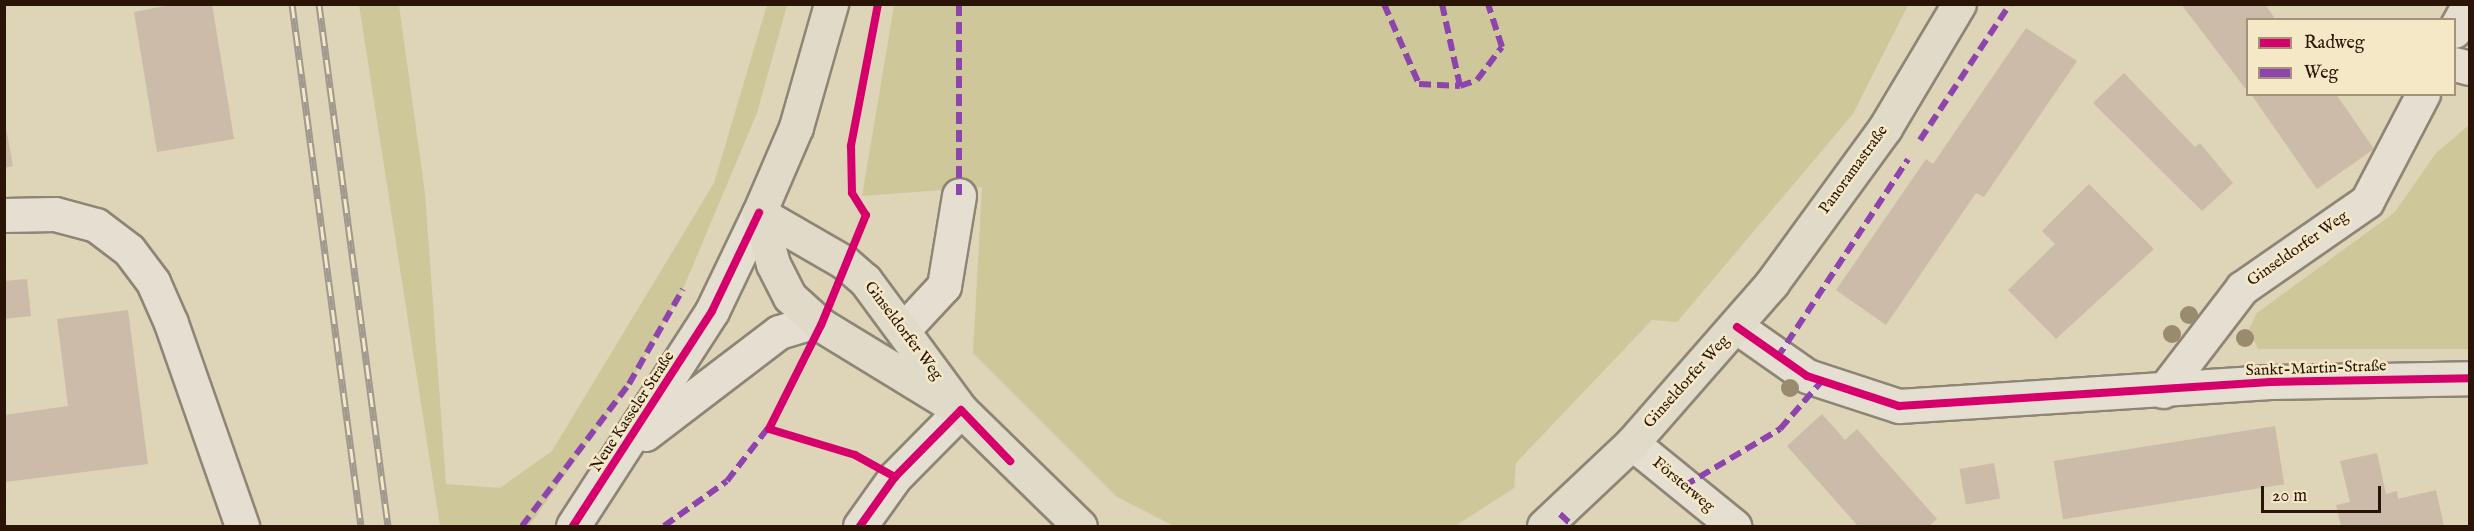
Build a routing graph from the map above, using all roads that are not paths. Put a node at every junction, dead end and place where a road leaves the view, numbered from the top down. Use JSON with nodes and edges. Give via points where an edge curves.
{"nodes":[{"id":1,"x":831,"y":4,"type":"edge"},
{"id":2,"x":1959,"y":4,"type":"edge"},
{"id":3,"x":2469,"y":4,"type":"edge"},
{"id":4,"x":2456,"y":27,"type":"edge"},
{"id":5,"x":2422,"y":96,"type":"edge"},
{"id":6,"x":959,"y":195,"type":"dead end"},
{"id":7,"x":759,"y":213,"type":"junction"},
{"id":8,"x":4,"y":215,"type":"edge"},
{"id":9,"x":816,"y":321,"type":"junction"},
{"id":10,"x":1737,"y":327,"type":"junction"},
{"id":11,"x":903,"y":330,"type":"junction"},
{"id":12,"x":2469,"y":378,"type":"edge"},
{"id":13,"x":2163,"y":391,"type":"junction"},
{"id":14,"x":961,"y":410,"type":"junction"},
{"id":15,"x":1632,"y":443,"type":"junction"},
{"id":16,"x":628,"y":448,"type":"junction"},
{"id":17,"x":243,"y":526,"type":"edge"},
{"id":18,"x":573,"y":526,"type":"edge"},
{"id":19,"x":860,"y":526,"type":"edge"},
{"id":20,"x":1080,"y":526,"type":"edge"},
{"id":21,"x":1544,"y":526,"type":"edge"},
{"id":22,"x":1734,"y":526,"type":"edge"}],
"edges":[{"from":1,"to":7,"type":"main road","name":"Neue Kasseler Straße","via":[[796,127]]},
{"from":2,"to":10,"type":"main road","name":"Panoramastraße","via":[[1885,128]]},
{"from":3,"to":4,"type":"street"},
{"from":5,"to":13,"type":"street","name":"Ginseldorfer Weg","via":[[2367,201],[2242,288]]},
{"from":6,"to":11,"type":"street","via":[[944,286]]},
{"from":7,"to":9,"type":"main road","name":"Ginseldorfer Weg","via":[[773,264],[790,297]]},
{"from":7,"to":11,"type":"main road","name":"Ginseldorfer Weg","via":[[844,262]]},
{"from":7,"to":16,"type":"street","name":"Neue Kasseler Straße","via":[[712,311]]},
{"from":8,"to":17,"type":"street","via":[[55,214],[96,225],[129,250],[153,282],[171,323]]},
{"from":9,"to":14,"type":"main road","name":"Ginseldorfer Weg"},
{"from":9,"to":16,"type":"street","via":[[800,322],[753,350]]},
{"from":10,"to":13,"type":"street","name":"Ginseldorfer Weg","via":[[1807,376],[1899,406]]},
{"from":10,"to":15,"type":"main road","name":"Ginseldorfer Weg"},
{"from":11,"to":14,"type":"main road","name":"Ginseldorfer Weg"},
{"from":12,"to":13,"type":"street","name":"Sankt-Martin-Straße"},
{"from":14,"to":19,"type":"street","via":[[895,477]]},
{"from":14,"to":20,"type":"main road","name":"Ginseldorfer Weg"},
{"from":15,"to":21,"type":"main road","name":"Ginseldorfer Weg"},
{"from":15,"to":22,"type":"street","name":"Försterweg"},
{"from":16,"to":18,"type":"street","name":"Neue Kasseler Straße"}]}
